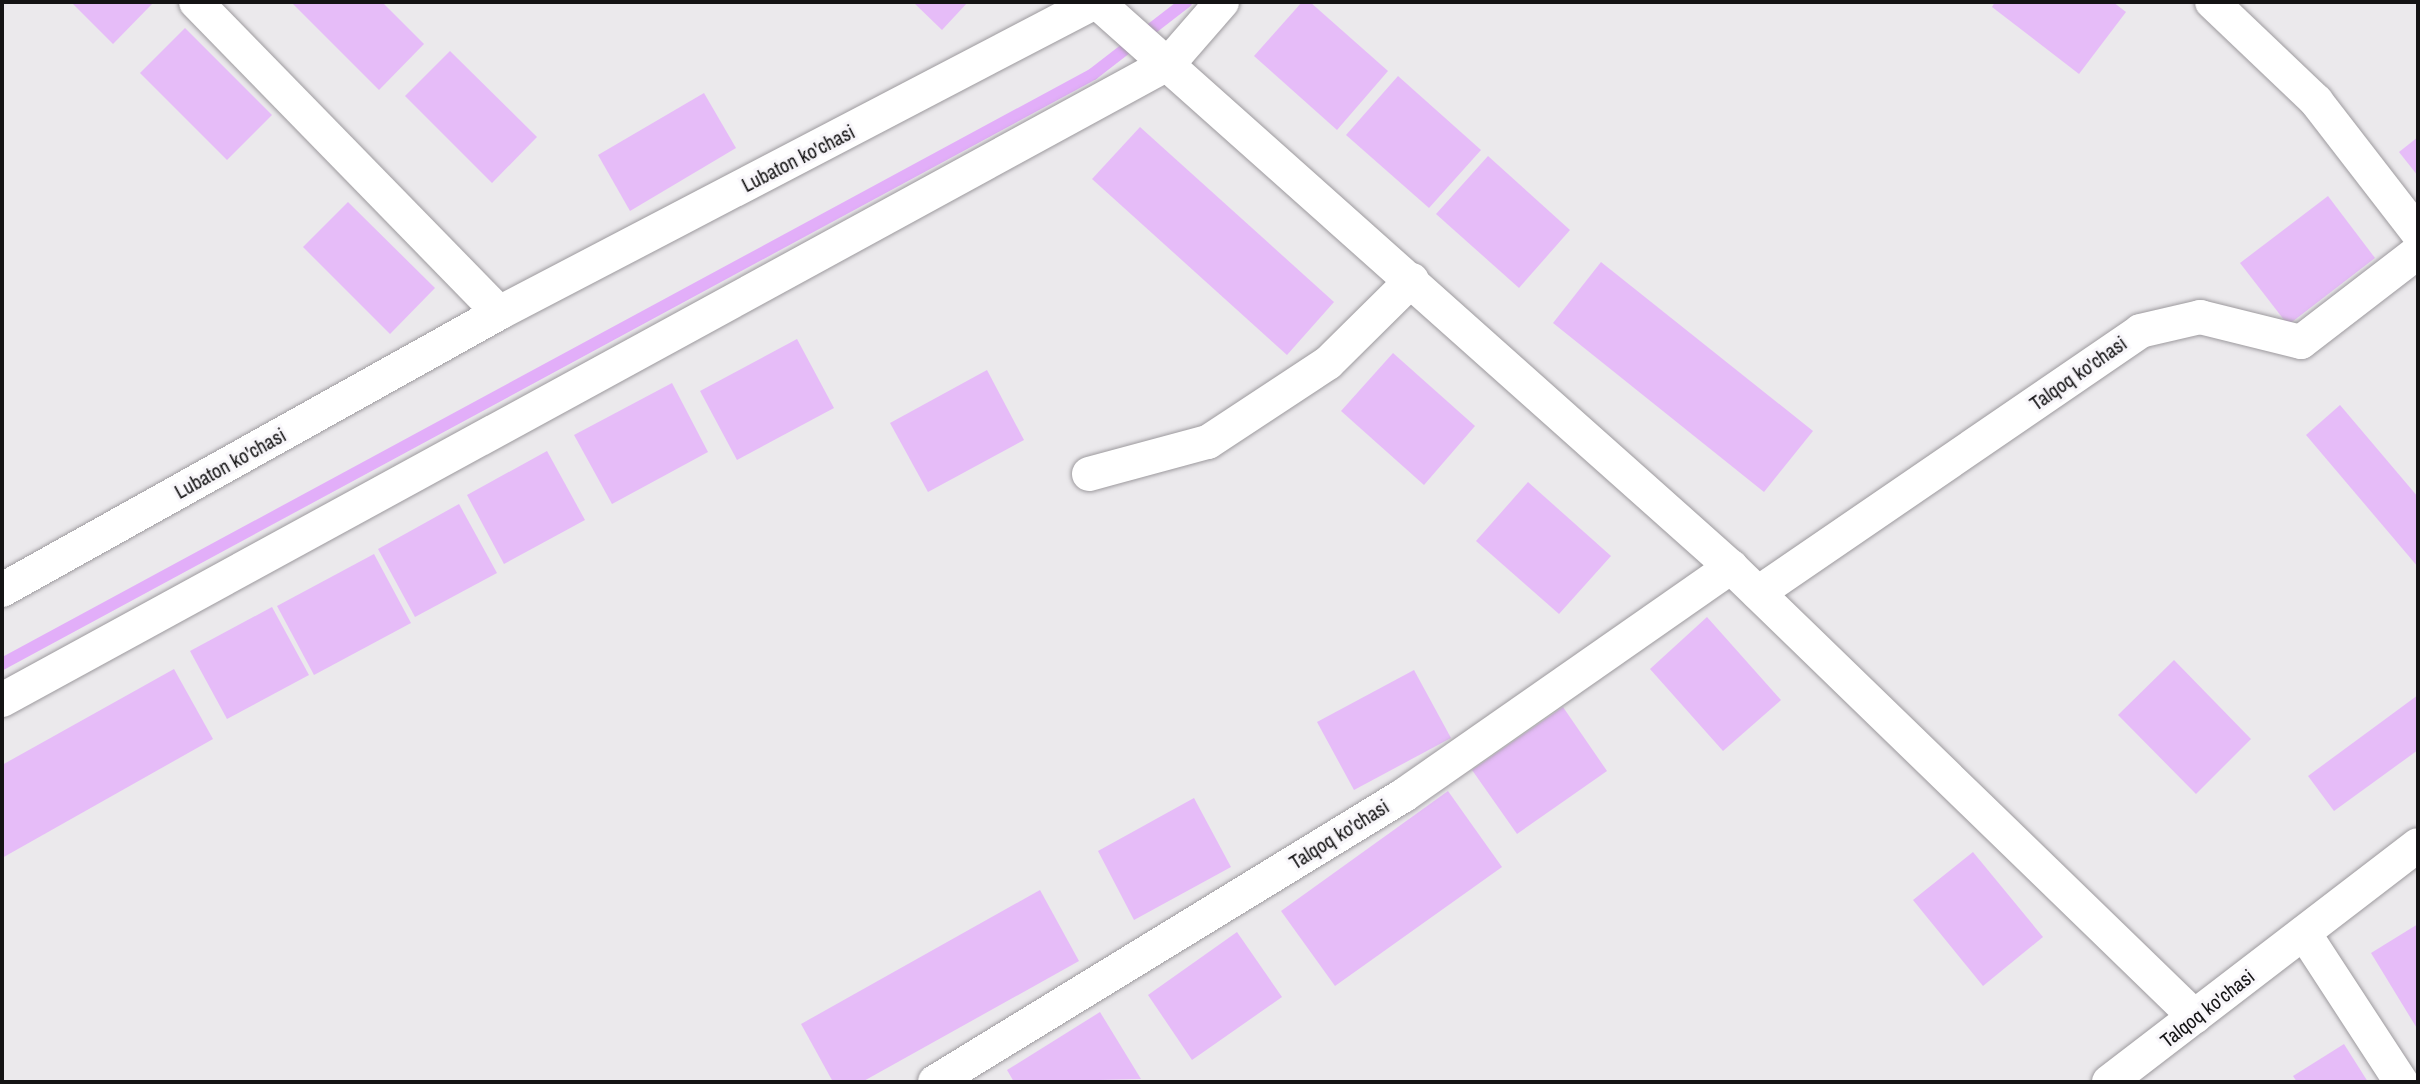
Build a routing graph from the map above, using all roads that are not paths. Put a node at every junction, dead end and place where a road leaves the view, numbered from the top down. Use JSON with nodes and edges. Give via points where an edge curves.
{"nodes":[{"id":1,"x":196,"y":2,"type":"edge"},
{"id":2,"x":1096,"y":2,"type":"edge"},
{"id":3,"x":1222,"y":2,"type":"edge"},
{"id":4,"x":2212,"y":2,"type":"edge"},
{"id":5,"x":1169,"y":63,"type":"junction"},
{"id":6,"x":2418,"y":233,"type":"edge"},
{"id":7,"x":2418,"y":252,"type":"edge"},
{"id":8,"x":1412,"y":280,"type":"junction"},
{"id":9,"x":499,"y":313,"type":"junction"},
{"id":10,"x":1089,"y":474,"type":"dead end"},
{"id":11,"x":1731,"y":567,"type":"junction"},
{"id":12,"x":2,"y":590,"type":"edge"},
{"id":13,"x":1758,"y":593,"type":"junction"},
{"id":14,"x":2,"y":700,"type":"edge"},
{"id":15,"x":2418,"y":845,"type":"edge"},
{"id":16,"x":2304,"y":933,"type":"junction"},
{"id":17,"x":2195,"y":1017,"type":"junction"},
{"id":18,"x":935,"y":1082,"type":"edge"},
{"id":19,"x":2109,"y":1082,"type":"edge"},
{"id":20,"x":2401,"y":1082,"type":"edge"}],
"edges":[{"from":1,"to":9,"type":"street"},
{"from":2,"to":5,"type":"street"},
{"from":2,"to":9,"type":"street","name":"Lubaton ko'chasi"},
{"from":3,"to":5,"type":"street"},
{"from":4,"to":6,"type":"street","via":[[2316,101]]},
{"from":5,"to":8,"type":"street"},
{"from":5,"to":14,"type":"street"},
{"from":7,"to":13,"type":"street","name":"Talqoq ko'chasi","via":[[2301,342],[2200,317],[2140,331]]},
{"from":8,"to":10,"type":"street","via":[[1328,363],[1208,442]]},
{"from":8,"to":11,"type":"street"},
{"from":9,"to":12,"type":"street","name":"Lubaton ko'chasi"},
{"from":11,"to":13,"type":"street"},
{"from":11,"to":18,"type":"street","name":"Talqoq ko'chasi","via":[[1404,795]]},
{"from":13,"to":17,"type":"street"},
{"from":15,"to":16,"type":"street","name":"Talqoq ko'chasi"},
{"from":16,"to":17,"type":"street","name":"Talqoq ko'chasi"},
{"from":16,"to":20,"type":"street"},
{"from":17,"to":19,"type":"street","name":"Talqoq ko'chasi"}]}
